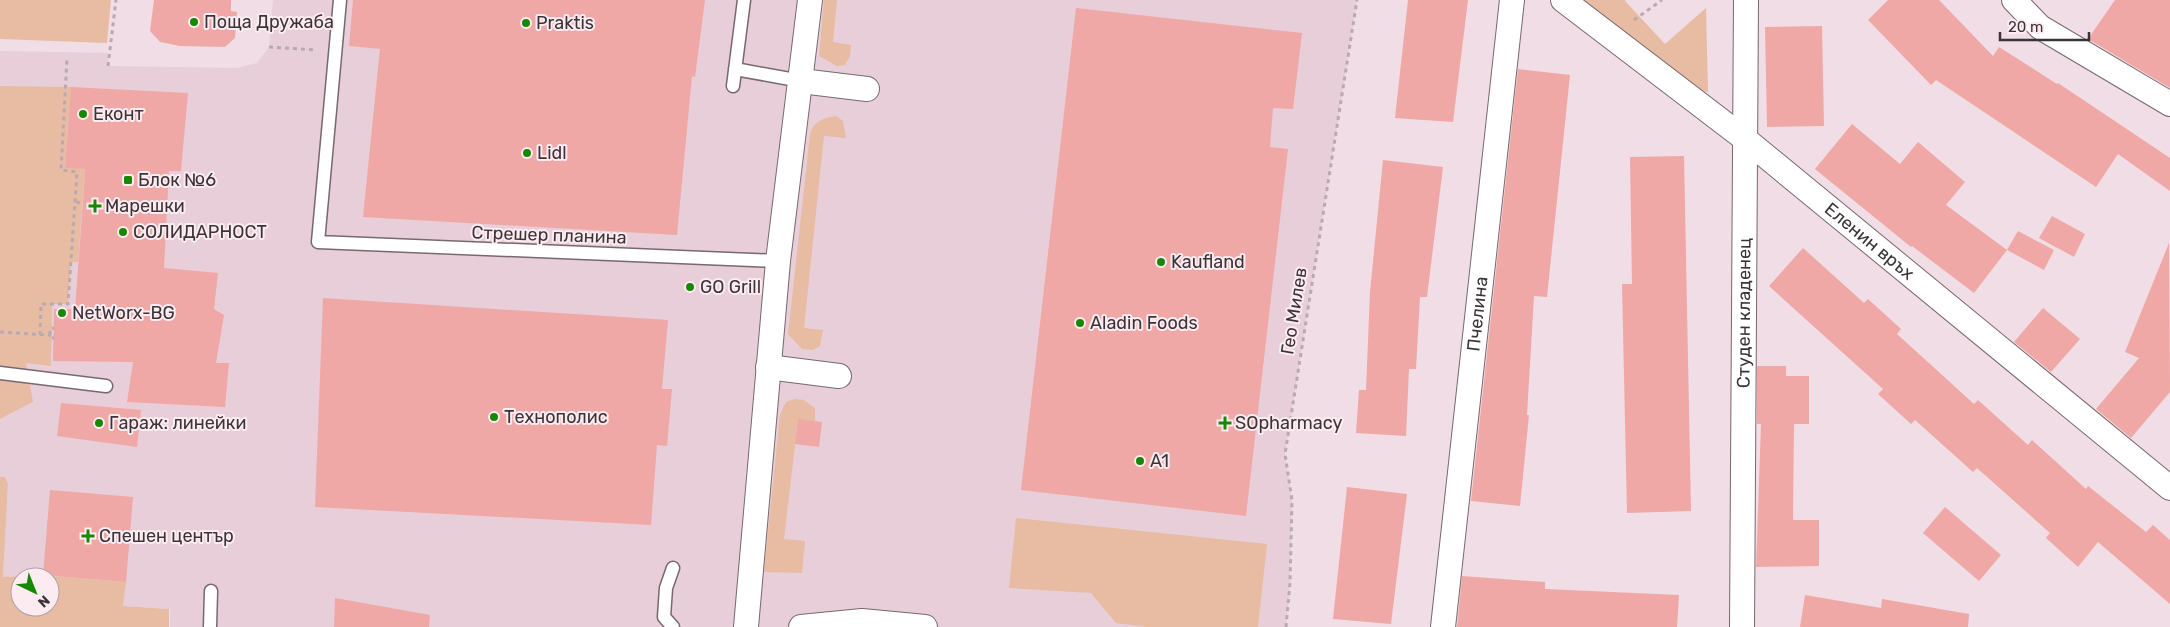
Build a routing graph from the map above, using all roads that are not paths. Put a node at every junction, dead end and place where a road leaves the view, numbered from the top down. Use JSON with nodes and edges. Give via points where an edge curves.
{"nodes":[{"id":1,"x":340,"y":0,"type":"edge"},
{"id":2,"x":744,"y":0,"type":"edge"},
{"id":3,"x":810,"y":0,"type":"edge"},
{"id":4,"x":1512,"y":0,"type":"edge"},
{"id":5,"x":1563,"y":0,"type":"edge"},
{"id":6,"x":1746,"y":0,"type":"edge"},
{"id":7,"x":2014,"y":0,"type":"edge"},
{"id":8,"x":736,"y":69,"type":"junction"},
{"id":9,"x":801,"y":81,"type":"junction"},
{"id":10,"x":733,"y":86,"type":"dead end"},
{"id":11,"x":867,"y":90,"type":"dead end"},
{"id":12,"x":2170,"y":104,"type":"edge"},
{"id":13,"x":1745,"y":139,"type":"junction"},
{"id":14,"x":778,"y":261,"type":"junction"},
{"id":15,"x":768,"y":367,"type":"junction"},
{"id":16,"x":0,"y":374,"type":"edge"},
{"id":17,"x":839,"y":376,"type":"dead end"},
{"id":18,"x":106,"y":386,"type":"dead end"},
{"id":19,"x":2170,"y":488,"type":"edge"},
{"id":20,"x":673,"y":568,"type":"dead end"},
{"id":21,"x":211,"y":591,"type":"dead end"},
{"id":22,"x":210,"y":627,"type":"edge"},
{"id":23,"x":673,"y":627,"type":"edge"},
{"id":24,"x":746,"y":627,"type":"edge"},
{"id":25,"x":801,"y":627,"type":"edge"},
{"id":26,"x":925,"y":627,"type":"edge"},
{"id":27,"x":1443,"y":627,"type":"edge"},
{"id":28,"x":1742,"y":627,"type":"edge"}],
"edges":[{"from":1,"to":14,"type":"lane","name":"Стрешер планина","via":[[318,242]]},
{"from":2,"to":8,"type":"lane"},
{"from":3,"to":9,"type":"street"},
{"from":4,"to":27,"type":"street","name":"Пчелина"},
{"from":5,"to":13,"type":"street","name":"Еленин връх"},
{"from":6,"to":13,"type":"street","name":"Студен кладенец"},
{"from":7,"to":12,"type":"street","via":[[2040,27]]},
{"from":8,"to":9,"type":"lane"},
{"from":8,"to":10,"type":"lane"},
{"from":9,"to":11,"type":"street"},
{"from":9,"to":14,"type":"street"},
{"from":13,"to":19,"type":"street","name":"Еленин връх"},
{"from":13,"to":28,"type":"street","name":"Студен кладенец"},
{"from":14,"to":15,"type":"street"},
{"from":15,"to":17,"type":"street"},
{"from":15,"to":24,"type":"street"},
{"from":16,"to":18,"type":"lane"},
{"from":20,"to":23,"type":"lane","via":[[666,588],[664,617]]},
{"from":21,"to":22,"type":"lane"},
{"from":25,"to":26,"type":"street","via":[[862,620]]}]}
